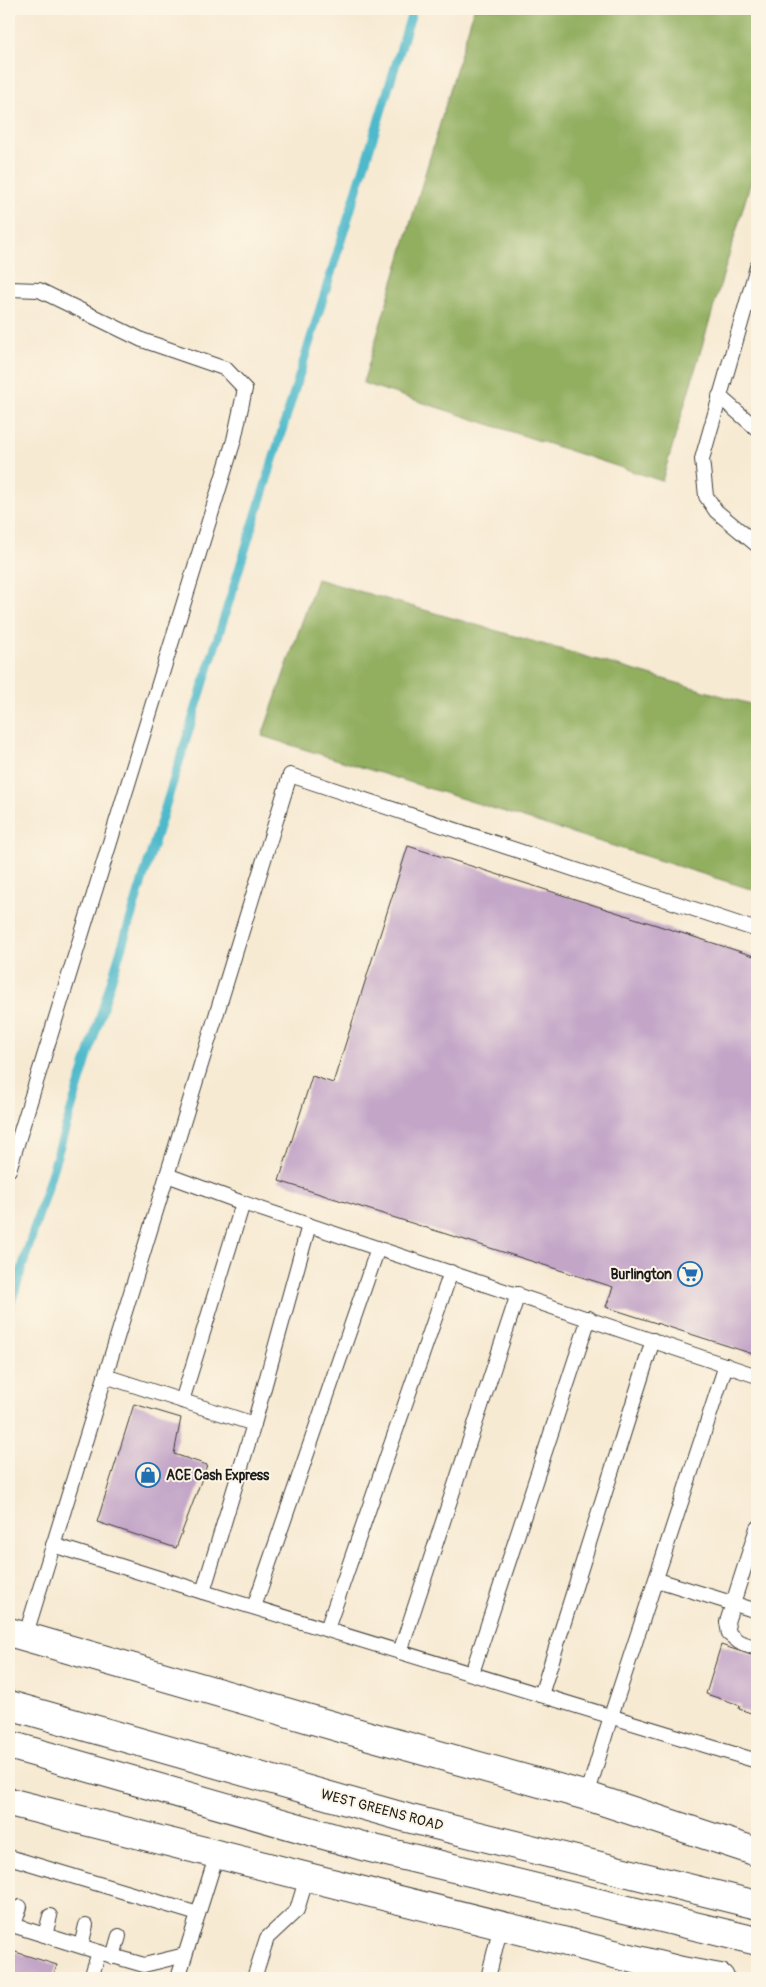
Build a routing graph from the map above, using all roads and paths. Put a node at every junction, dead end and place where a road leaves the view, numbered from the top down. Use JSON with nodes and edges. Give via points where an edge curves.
{"nodes":[{"id":1,"x":757,"y":267,"type":"edge"},
{"id":2,"x":9,"y":289,"type":"edge"},
{"id":3,"x":719,"y":396,"type":"junction"},
{"id":4,"x":757,"y":429,"type":"edge"},
{"id":5,"x":757,"y":545,"type":"edge"},
{"id":6,"x":757,"y":930,"type":"edge"},
{"id":7,"x":9,"y":1170,"type":"edge"},
{"id":8,"x":167,"y":1175,"type":"junction"},
{"id":9,"x":243,"y":1203,"type":"junction"},
{"id":10,"x":309,"y":1225,"type":"junction"},
{"id":11,"x":378,"y":1248,"type":"junction"},
{"id":12,"x":452,"y":1272,"type":"junction"},
{"id":13,"x":518,"y":1294,"type":"junction"},
{"id":14,"x":589,"y":1318,"type":"junction"},
{"id":15,"x":653,"y":1340,"type":"junction"},
{"id":16,"x":726,"y":1365,"type":"junction"},
{"id":17,"x":105,"y":1376,"type":"junction"},
{"id":18,"x":757,"y":1376,"type":"edge"},
{"id":19,"x":182,"y":1401,"type":"junction"},
{"id":20,"x":254,"y":1424,"type":"junction"},
{"id":21,"x":757,"y":1528,"type":"edge"},
{"id":22,"x":53,"y":1544,"type":"junction"},
{"id":23,"x":655,"y":1584,"type":"junction"},
{"id":24,"x":203,"y":1592,"type":"junction"},
{"id":25,"x":733,"y":1603,"type":"junction"},
{"id":26,"x":254,"y":1607,"type":"junction"},
{"id":27,"x":757,"y":1610,"type":"edge"},
{"id":28,"x":327,"y":1630,"type":"junction"},
{"id":29,"x":17,"y":1635,"type":"edge"},
{"id":30,"x":757,"y":1648,"type":"edge"},
{"id":31,"x":400,"y":1652,"type":"junction"},
{"id":32,"x":472,"y":1673,"type":"junction"},
{"id":33,"x":541,"y":1694,"type":"junction"},
{"id":34,"x":9,"y":1705,"type":"edge"},
{"id":35,"x":611,"y":1716,"type":"junction"},
{"id":36,"x":9,"y":1745,"type":"edge"},
{"id":37,"x":757,"y":1761,"type":"edge"},
{"id":38,"x":587,"y":1796,"type":"junction"},
{"id":39,"x":9,"y":1802,"type":"edge"},
{"id":40,"x":757,"y":1852,"type":"edge"},
{"id":41,"x":217,"y":1854,"type":"junction"},
{"id":42,"x":9,"y":1857,"type":"edge"},
{"id":43,"x":63,"y":1873,"type":"junction"},
{"id":44,"x":307,"y":1877,"type":"junction"},
{"id":45,"x":59,"y":1887,"type":"dead end"},
{"id":46,"x":757,"y":1905,"type":"edge"},
{"id":47,"x":20,"y":1907,"type":"dead end"},
{"id":48,"x":198,"y":1914,"type":"junction"},
{"id":49,"x":50,"y":1916,"type":"dead end"},
{"id":50,"x":11,"y":1924,"type":"edge"},
{"id":51,"x":86,"y":1925,"type":"dead end"},
{"id":52,"x":501,"y":1925,"type":"junction"},
{"id":53,"x":44,"y":1935,"type":"junction"},
{"id":54,"x":119,"y":1936,"type":"dead end"},
{"id":55,"x":757,"y":1941,"type":"edge"},
{"id":56,"x":81,"y":1946,"type":"junction"},
{"id":57,"x":99,"y":1952,"type":"junction"},
{"id":58,"x":186,"y":1955,"type":"junction"},
{"id":59,"x":114,"y":1956,"type":"junction"},
{"id":60,"x":665,"y":1972,"type":"edge"},
{"id":61,"x":90,"y":1978,"type":"edge"},
{"id":62,"x":178,"y":1978,"type":"edge"},
{"id":63,"x":254,"y":1978,"type":"edge"},
{"id":64,"x":488,"y":1978,"type":"edge"},
{"id":65,"x":720,"y":1978,"type":"edge"}],
"edges":[{"from":1,"to":3,"type":"lane"},
{"from":2,"to":7,"type":"lane","via":[[39,290],[142,340],[226,369],[245,389],[234,440]]},
{"from":3,"to":4,"type":"lane"},
{"from":3,"to":5,"type":"lane","via":[[702,459],[706,496],[716,511]]},
{"from":6,"to":8,"type":"lane","via":[[290,775]]},
{"from":8,"to":9,"type":"lane"},
{"from":8,"to":17,"type":"lane"},
{"from":9,"to":10,"type":"lane"},
{"from":9,"to":19,"type":"lane"},
{"from":10,"to":11,"type":"lane"},
{"from":10,"to":20,"type":"lane"},
{"from":11,"to":12,"type":"lane"},
{"from":11,"to":26,"type":"lane"},
{"from":12,"to":13,"type":"lane"},
{"from":12,"to":28,"type":"lane"},
{"from":13,"to":14,"type":"lane"},
{"from":13,"to":31,"type":"lane"},
{"from":14,"to":15,"type":"lane"},
{"from":14,"to":32,"type":"lane"},
{"from":15,"to":16,"type":"lane"},
{"from":15,"to":33,"type":"lane"},
{"from":16,"to":18,"type":"lane"},
{"from":16,"to":23,"type":"lane"},
{"from":17,"to":19,"type":"lane"},
{"from":17,"to":22,"type":"lane"},
{"from":19,"to":20,"type":"lane"},
{"from":20,"to":24,"type":"lane"},
{"from":21,"to":25,"type":"lane"},
{"from":22,"to":24,"type":"lane"},
{"from":22,"to":29,"type":"lane"},
{"from":23,"to":25,"type":"lane","via":[[664,1582]]},
{"from":23,"to":35,"type":"lane"},
{"from":24,"to":26,"type":"lane"},
{"from":25,"to":27,"type":"lane"},
{"from":25,"to":30,"type":"lane","via":[[727,1622],[729,1634],[739,1642]]},
{"from":26,"to":28,"type":"lane"},
{"from":28,"to":31,"type":"lane"},
{"from":29,"to":38,"type":"main road"},
{"from":31,"to":32,"type":"lane"},
{"from":32,"to":33,"type":"lane"},
{"from":33,"to":35,"type":"lane"},
{"from":34,"to":46,"type":"main road","name":"WEST GREENS ROAD","via":[[407,1818]]},
{"from":35,"to":37,"type":"lane"},
{"from":35,"to":38,"type":"lane"},
{"from":36,"to":55,"type":"main road","via":[[366,1847]]},
{"from":38,"to":40,"type":"main road"},
{"from":39,"to":41,"type":"main road"},
{"from":41,"to":44,"type":"main road"},
{"from":41,"to":48,"type":"lane"},
{"from":42,"to":43,"type":"lane","via":[[31,1870]]},
{"from":43,"to":45,"type":"lane"},
{"from":43,"to":48,"type":"lane","via":[[130,1900]]},
{"from":44,"to":52,"type":"main road"},
{"from":44,"to":63,"type":"lane","via":[[297,1910],[267,1938]]},
{"from":47,"to":50,"type":"lane"},
{"from":48,"to":58,"type":"lane"},
{"from":49,"to":53,"type":"lane"},
{"from":50,"to":53,"type":"lane"},
{"from":51,"to":56,"type":"lane"},
{"from":52,"to":60,"type":"main road"},
{"from":52,"to":64,"type":"lane"},
{"from":53,"to":56,"type":"lane"},
{"from":54,"to":59,"type":"lane"},
{"from":56,"to":57,"type":"lane"},
{"from":57,"to":59,"type":"lane"},
{"from":57,"to":61,"type":"lane"},
{"from":58,"to":59,"type":"lane","via":[[144,1966]]},
{"from":58,"to":62,"type":"lane"},
{"from":60,"to":65,"type":"main road"}]}
